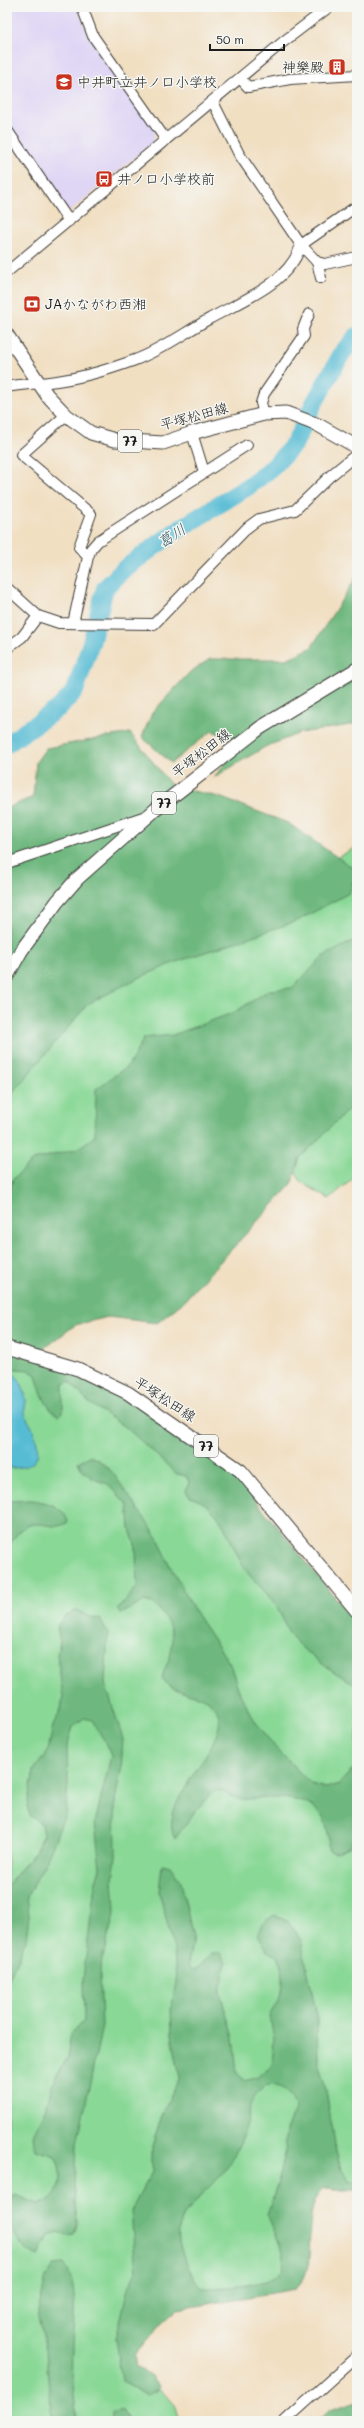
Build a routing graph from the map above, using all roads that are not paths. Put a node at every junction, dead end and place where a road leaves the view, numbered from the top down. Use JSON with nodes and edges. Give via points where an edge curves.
{"nodes":[{"id":1,"x":82,"y":7,"type":"edge"},
{"id":2,"x":329,"y":7,"type":"edge"},
{"id":3,"x":314,"y":11,"type":"edge"},
{"id":4,"x":357,"y":75,"type":"edge"},
{"id":5,"x":240,"y":78,"type":"junction"},
{"id":6,"x":213,"y":102,"type":"junction"},
{"id":7,"x":7,"y":130,"type":"edge"},
{"id":8,"x":10,"y":140,"type":"edge"},
{"id":9,"x":166,"y":140,"type":"junction"},
{"id":10,"x":357,"y":206,"type":"edge"},
{"id":11,"x":69,"y":221,"type":"junction"},
{"id":12,"x":301,"y":245,"type":"junction"},
{"id":13,"x":357,"y":257,"type":"edge"},
{"id":14,"x":317,"y":262,"type":"junction"},
{"id":15,"x":7,"y":272,"type":"edge"},
{"id":16,"x":321,"y":278,"type":"dead end"},
{"id":17,"x":309,"y":314,"type":"dead end"},
{"id":18,"x":7,"y":334,"type":"edge"},
{"id":19,"x":37,"y":382,"type":"junction"},
{"id":20,"x":7,"y":387,"type":"edge"},
{"id":21,"x":66,"y":414,"type":"junction"},
{"id":22,"x":264,"y":414,"type":"junction"},
{"id":23,"x":192,"y":433,"type":"junction"},
{"id":24,"x":247,"y":446,"type":"dead end"},
{"id":25,"x":357,"y":447,"type":"edge"},
{"id":26,"x":357,"y":454,"type":"edge"},
{"id":27,"x":204,"y":472,"type":"junction"},
{"id":28,"x":69,"y":544,"type":"dead end"},
{"id":29,"x":79,"y":547,"type":"junction"},
{"id":30,"x":88,"y":557,"type":"junction"},
{"id":31,"x":7,"y":588,"type":"edge"},
{"id":32,"x":38,"y":616,"type":"junction"},
{"id":33,"x":73,"y":623,"type":"junction"},
{"id":34,"x":7,"y":648,"type":"edge"},
{"id":35,"x":357,"y":669,"type":"edge"},
{"id":36,"x":150,"y":815,"type":"junction"},
{"id":37,"x":7,"y":863,"type":"edge"},
{"id":38,"x":7,"y":976,"type":"edge"},
{"id":39,"x":7,"y":1348,"type":"edge"},
{"id":40,"x":357,"y":1610,"type":"edge"},
{"id":41,"x":357,"y":2356,"type":"edge"},
{"id":42,"x":285,"y":2421,"type":"edge"}],
"edges":[{"from":1,"to":9,"type":"street","via":[[93,36]]},
{"from":2,"to":3,"type":"street"},
{"from":3,"to":5,"type":"street"},
{"from":4,"to":5,"type":"street","via":[[290,79],[248,87]]},
{"from":5,"to":6,"type":"street"},
{"from":6,"to":9,"type":"street"},
{"from":6,"to":12,"type":"street","via":[[239,154]]},
{"from":7,"to":8,"type":"street"},
{"from":8,"to":11,"type":"street"},
{"from":9,"to":11,"type":"street"},
{"from":10,"to":12,"type":"street"},
{"from":11,"to":15,"type":"street"},
{"from":12,"to":14,"type":"street"},
{"from":12,"to":19,"type":"street","via":[[298,255],[280,276],[245,301],[208,319],[163,348],[96,372]]},
{"from":13,"to":14,"type":"street","via":[[325,264]]},
{"from":14,"to":16,"type":"street"},
{"from":17,"to":22,"type":"street","via":[[303,329],[304,336],[264,394],[261,403]]},
{"from":18,"to":19,"type":"main road","name":"平塚松田線","number":"77"},
{"from":19,"to":20,"type":"street"},
{"from":19,"to":21,"type":"main road","name":"平塚松田線","number":"77"},
{"from":21,"to":23,"type":"main road","name":"平塚松田線","number":"77","via":[[91,433],[115,440],[163,443]]},
{"from":21,"to":29,"type":"street","via":[[21,455],[90,514]]},
{"from":22,"to":23,"type":"main road","name":"平塚松田線","number":"77"},
{"from":22,"to":25,"type":"main road","name":"平塚松田線","number":"77","via":[[286,413],[296,416]]},
{"from":23,"to":27,"type":"street"},
{"from":24,"to":27,"type":"street"},
{"from":26,"to":33,"type":"street","via":[[295,510],[259,519],[248,527],[154,624]]},
{"from":27,"to":30,"type":"street","via":[[98,541]]},
{"from":28,"to":29,"type":"street"},
{"from":29,"to":30,"type":"street"},
{"from":30,"to":33,"type":"street"},
{"from":31,"to":32,"type":"street"},
{"from":32,"to":33,"type":"street"},
{"from":32,"to":34,"type":"street","via":[[22,637]]},
{"from":35,"to":36,"type":"main road","name":"平塚松田線","number":"77","via":[[260,728]]},
{"from":36,"to":37,"type":"street"},
{"from":36,"to":38,"type":"main road","name":"平塚松田線","number":"77","via":[[78,879],[57,902]]},
{"from":39,"to":40,"type":"main road","name":"平塚松田線","number":"77","via":[[78,1369],[128,1393],[241,1471]]},
{"from":41,"to":42,"type":"street"}]}
